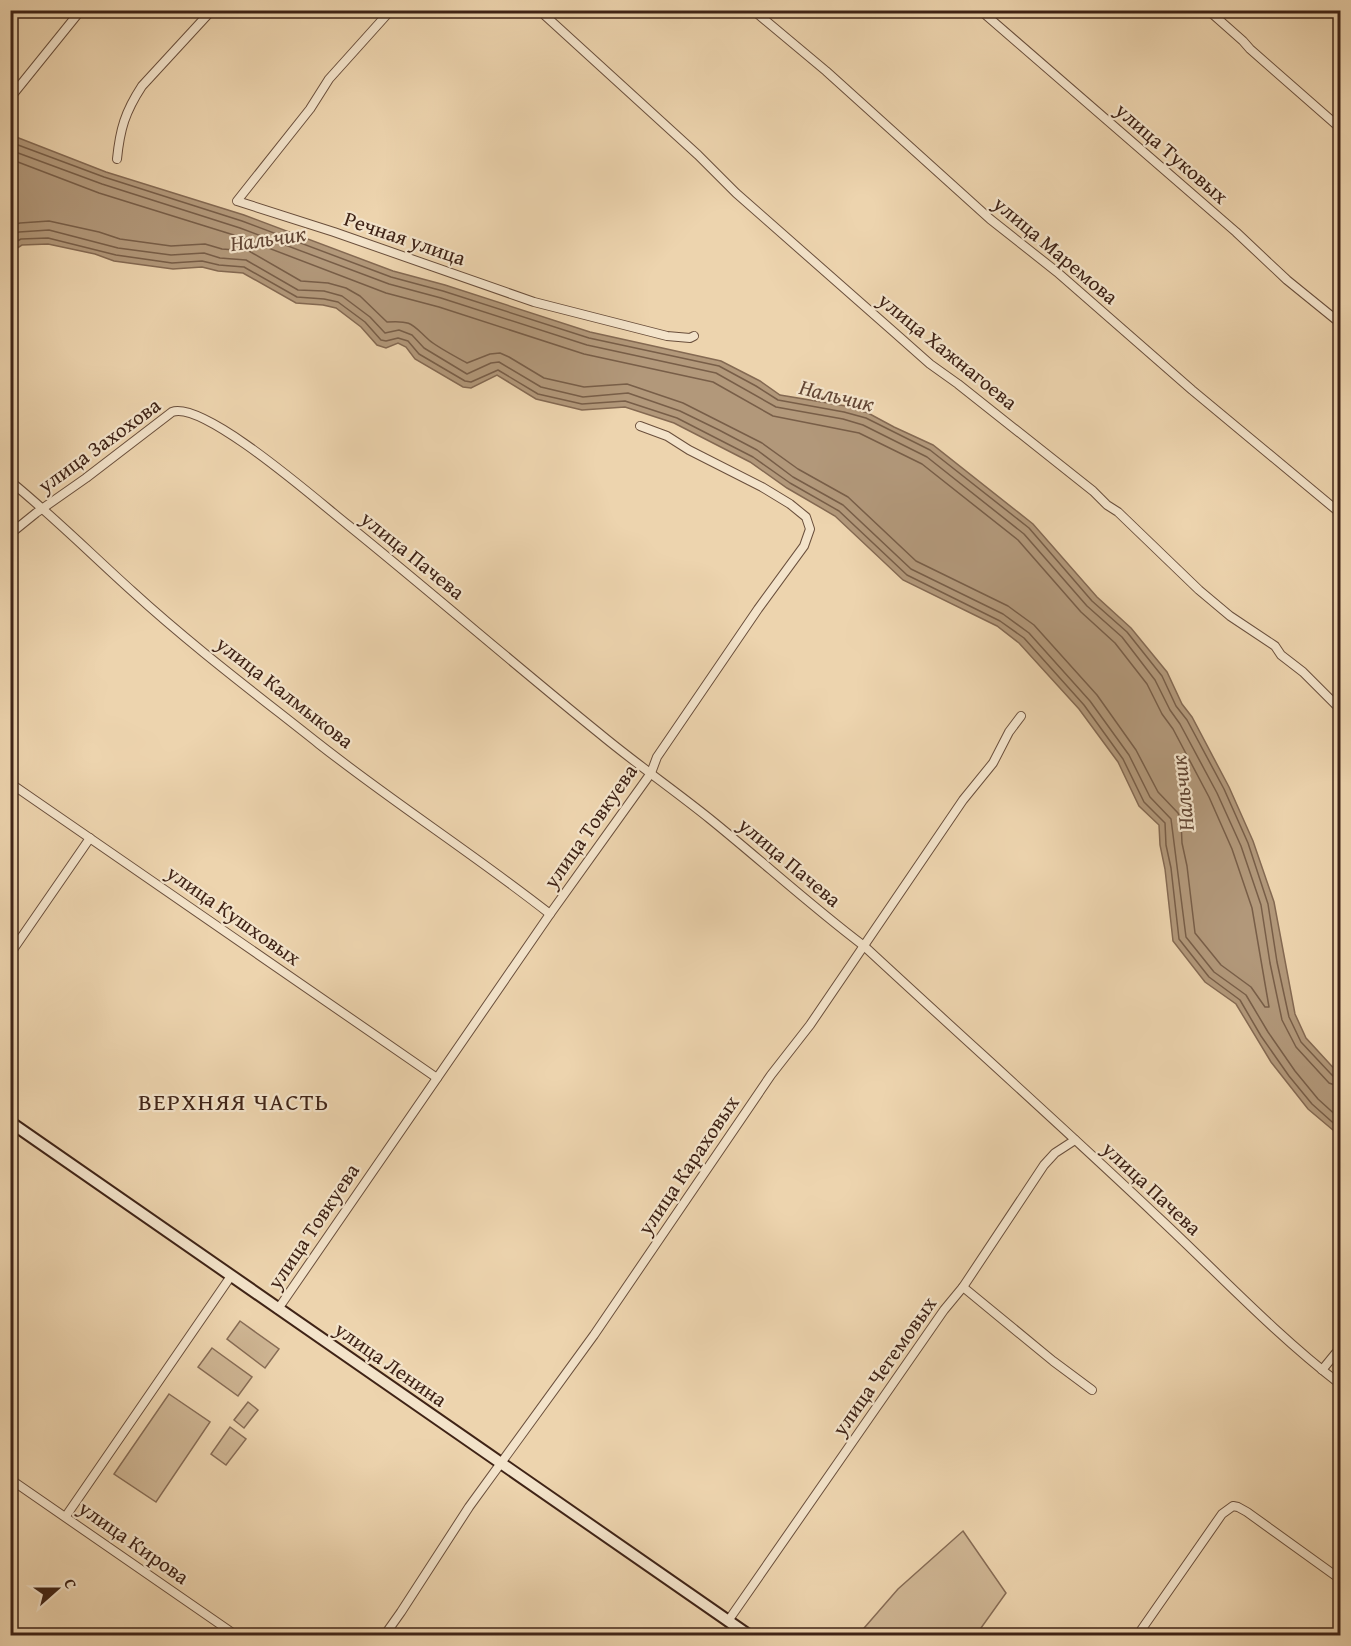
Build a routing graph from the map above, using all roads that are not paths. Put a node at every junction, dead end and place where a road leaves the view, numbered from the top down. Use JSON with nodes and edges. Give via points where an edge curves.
{"nodes":[{"id":1,"x":81,"y":10,"type":"edge"},
{"id":2,"x":212,"y":10,"type":"edge"},
{"id":3,"x":391,"y":10,"type":"edge"},
{"id":4,"x":539,"y":10,"type":"edge"},
{"id":5,"x":753,"y":10,"type":"edge"},
{"id":6,"x":980,"y":10,"type":"edge"},
{"id":7,"x":1208,"y":10,"type":"edge"},
{"id":8,"x":10,"y":98,"type":"edge"},
{"id":9,"x":1341,"y":128,"type":"edge"},
{"id":10,"x":117,"y":159,"type":"dead end"},
{"id":11,"x":1341,"y":323,"type":"edge"},
{"id":12,"x":694,"y":336,"type":"dead end"},
{"id":13,"x":182,"y":410,"type":"joint"},
{"id":14,"x":640,"y":426,"type":"dead end"},
{"id":15,"x":10,"y":481,"type":"edge"},
{"id":16,"x":43,"y":508,"type":"junction"},
{"id":17,"x":1341,"y":513,"type":"edge"},
{"id":18,"x":10,"y":534,"type":"edge"},
{"id":19,"x":1341,"y":709,"type":"edge"},
{"id":20,"x":1021,"y":716,"type":"dead end"},
{"id":21,"x":651,"y":773,"type":"junction"},
{"id":22,"x":10,"y":783,"type":"edge"},
{"id":23,"x":90,"y":838,"type":"junction"},
{"id":24,"x":550,"y":914,"type":"junction"},
{"id":25,"x":864,"y":946,"type":"junction"},
{"id":26,"x":10,"y":954,"type":"edge"},
{"id":27,"x":437,"y":1077,"type":"junction"},
{"id":28,"x":10,"y":1122,"type":"edge"},
{"id":29,"x":1075,"y":1140,"type":"junction"},
{"id":30,"x":231,"y":1276,"type":"junction"},
{"id":31,"x":963,"y":1287,"type":"junction"},
{"id":32,"x":278,"y":1309,"type":"junction"},
{"id":33,"x":1341,"y":1348,"type":"edge"},
{"id":34,"x":1322,"y":1370,"type":"junction"},
{"id":35,"x":1341,"y":1384,"type":"edge"},
{"id":36,"x":1092,"y":1390,"type":"dead end"},
{"id":37,"x":502,"y":1464,"type":"junction"},
{"id":38,"x":10,"y":1479,"type":"edge"},
{"id":39,"x":66,"y":1516,"type":"junction"},
{"id":40,"x":1341,"y":1579,"type":"edge"},
{"id":41,"x":728,"y":1621,"type":"junction"},
{"id":42,"x":237,"y":1635,"type":"edge"},
{"id":43,"x":384,"y":1635,"type":"edge"},
{"id":44,"x":750,"y":1635,"type":"edge"},
{"id":45,"x":1137,"y":1635,"type":"edge"}],
"edges":[{"from":1,"to":8,"type":"street"},
{"from":2,"to":10,"type":"street","via":[[142,86],[123,121]]},
{"from":3,"to":12,"type":"street","name":"Речная улица","via":[[329,79],[237,201],[534,302],[667,336]]},
{"from":4,"to":19,"type":"street","name":"улица Хажнагоева","via":[[736,193],[930,364],[1094,491],[1222,610],[1275,646]]},
{"from":5,"to":17,"type":"street","name":"улица Маремова","via":[[990,219]]},
{"from":6,"to":11,"type":"street","name":"улица Туковых"},
{"from":7,"to":9,"type":"street"},
{"from":13,"to":16,"type":"street","name":"улица Захохова","via":[[172,412]]},
{"from":13,"to":21,"type":"street","name":"улица Пачева","via":[[209,420],[251,448]]},
{"from":14,"to":21,"type":"street","name":"улица Товкуева","via":[[667,436],[762,487],[806,517],[810,529],[804,546],[657,757]]},
{"from":15,"to":16,"type":"street","name":"улица Калмыкова"},
{"from":16,"to":18,"type":"street","name":"улица Захохова"},
{"from":16,"to":24,"type":"street","name":"улица Калмыкова","via":[[133,592],[321,745]]},
{"from":20,"to":25,"type":"street","name":"улица Караховых","via":[[993,763],[963,800]]},
{"from":21,"to":24,"type":"street","name":"улица Товкуева"},
{"from":21,"to":25,"type":"street","name":"улица Пачева"},
{"from":22,"to":23,"type":"street","name":"улица Кушховых"},
{"from":23,"to":26,"type":"street"},
{"from":23,"to":27,"type":"street","name":"улица Кушховых"},
{"from":24,"to":27,"type":"street","name":"улица Товкуева"},
{"from":25,"to":29,"type":"street","name":"улица Пачева"},
{"from":25,"to":37,"type":"street","name":"улица Караховых"},
{"from":27,"to":32,"type":"street","name":"улица Товкуева"},
{"from":28,"to":30,"type":"street","name":"улица Ленина"},
{"from":29,"to":31,"type":"street","name":"улица Чегемовых","via":[[1054,1153],[1044,1165]]},
{"from":29,"to":34,"type":"street","name":"улица Пачева","via":[[1240,1298]]},
{"from":30,"to":32,"type":"street","name":"улица Ленина"},
{"from":30,"to":39,"type":"street","name":"улица Товкуева"},
{"from":31,"to":36,"type":"street"},
{"from":31,"to":41,"type":"street","name":"улица Чегемовых"},
{"from":32,"to":37,"type":"street","name":"улица Ленина"},
{"from":33,"to":34,"type":"street"},
{"from":34,"to":35,"type":"street","name":"улица Пачева"},
{"from":37,"to":41,"type":"street","name":"улица Ленина"},
{"from":37,"to":43,"type":"street","name":"улица Караховых"},
{"from":38,"to":39,"type":"street","name":"улица Кирова"},
{"from":39,"to":42,"type":"street","name":"улица Кирова"},
{"from":40,"to":45,"type":"street","via":[[1233,1506],[1222,1514]]},
{"from":41,"to":44,"type":"street","name":"улица Ленина"}]}
